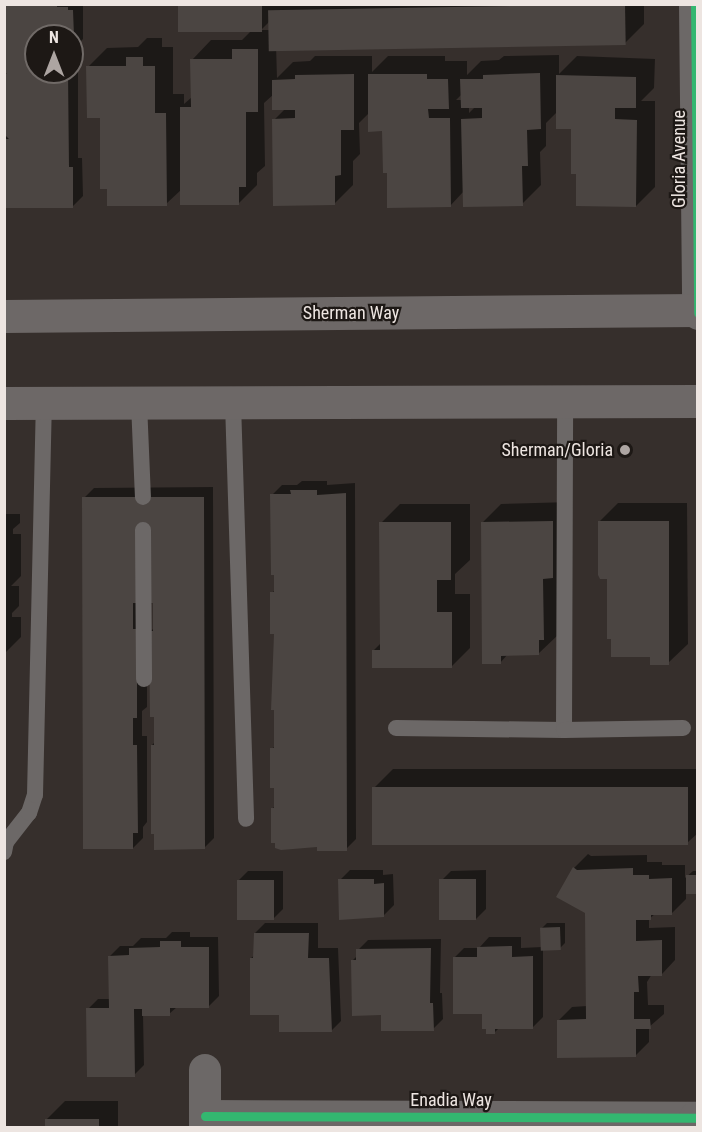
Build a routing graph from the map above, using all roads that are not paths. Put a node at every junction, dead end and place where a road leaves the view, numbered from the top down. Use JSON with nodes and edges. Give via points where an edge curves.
{"nodes":[{"id":1,"x":695,"y":4,"type":"edge"},
{"id":2,"x":698,"y":311,"type":"edge"},
{"id":3,"x":4,"y":316,"type":"edge"},
{"id":4,"x":698,"y":401,"type":"edge"},
{"id":5,"x":233,"y":402,"type":"junction"},
{"id":6,"x":565,"y":402,"type":"junction"},
{"id":7,"x":4,"y":403,"type":"edge"},
{"id":8,"x":44,"y":403,"type":"junction"},
{"id":9,"x":139,"y":403,"type":"junction"},
{"id":10,"x":143,"y":497,"type":"dead end"},
{"id":11,"x":143,"y":530,"type":"dead end"},
{"id":12,"x":144,"y":679,"type":"dead end"},
{"id":13,"x":396,"y":728,"type":"dead end"},
{"id":14,"x":683,"y":728,"type":"dead end"},
{"id":15,"x":564,"y":730,"type":"junction"},
{"id":16,"x":246,"y":819,"type":"dead end"},
{"id":17,"x":4,"y":852,"type":"edge"},
{"id":18,"x":206,"y":1070,"type":"dead end"},
{"id":19,"x":696,"y":1121,"type":"edge"},
{"id":20,"x":205,"y":1122,"type":"edge"}],
"edges":[{"from":1,"to":2,"type":"street","name":"Gloria Avenue"},
{"from":2,"to":3,"type":"main road","name":"Sherman Way"},
{"from":4,"to":6,"type":"main road"},
{"from":5,"to":6,"type":"main road"},
{"from":5,"to":9,"type":"main road"},
{"from":5,"to":16,"type":"lane"},
{"from":6,"to":15,"type":"lane"},
{"from":7,"to":8,"type":"main road"},
{"from":8,"to":9,"type":"main road"},
{"from":8,"to":17,"type":"lane","via":[[35,795],[29,813],[6,842]]},
{"from":9,"to":10,"type":"lane"},
{"from":11,"to":12,"type":"lane"},
{"from":13,"to":15,"type":"lane"},
{"from":14,"to":15,"type":"lane"},
{"from":18,"to":20,"type":"street","name":"Enadia Way"},
{"from":19,"to":20,"type":"street","name":"Enadia Way"}]}
